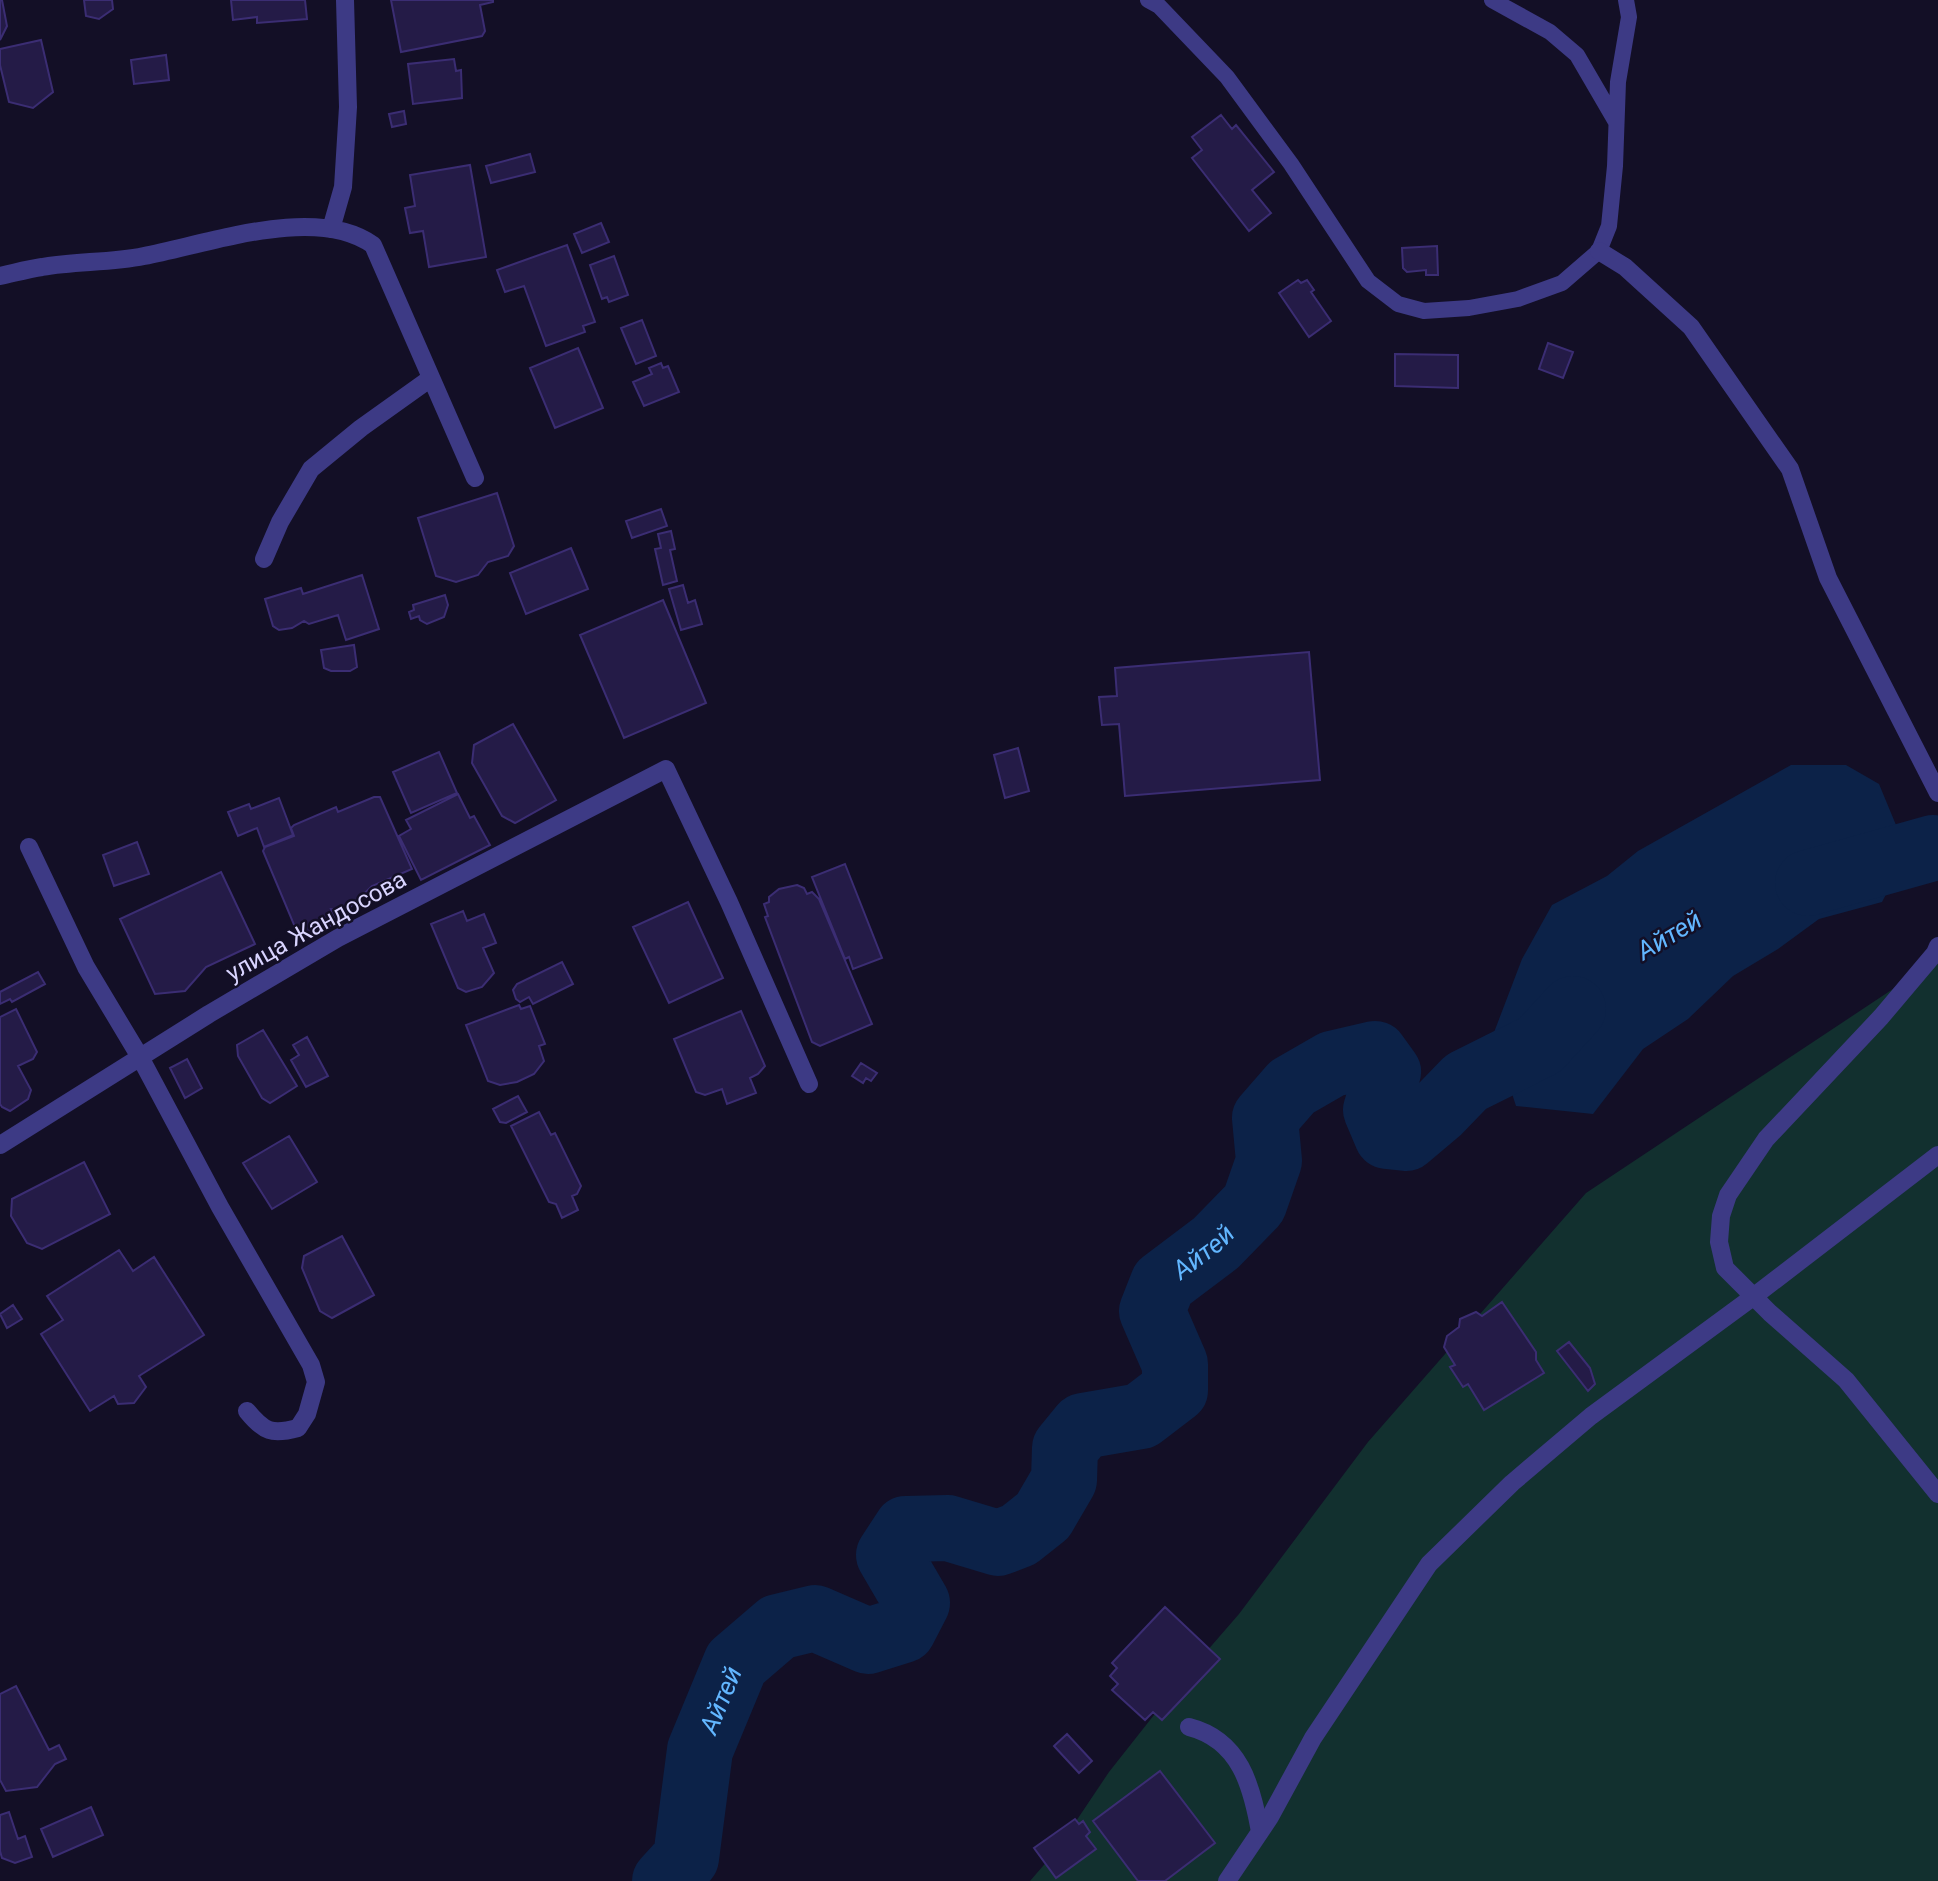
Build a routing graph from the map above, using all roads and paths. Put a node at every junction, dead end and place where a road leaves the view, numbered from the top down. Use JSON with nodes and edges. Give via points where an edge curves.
{"nodes":[{"id":1,"x":345,"y":0,"type":"edge"},
{"id":2,"x":1149,"y":0,"type":"edge"},
{"id":3,"x":1492,"y":0,"type":"edge"},
{"id":4,"x":1626,"y":0,"type":"edge"},
{"id":5,"x":1616,"y":123,"type":"junction"},
{"id":6,"x":331,"y":229,"type":"junction"},
{"id":7,"x":1599,"y":251,"type":"junction"},
{"id":8,"x":0,"y":276,"type":"edge"},
{"id":9,"x":432,"y":378,"type":"junction"},
{"id":10,"x":475,"y":478,"type":"dead end"},
{"id":11,"x":264,"y":559,"type":"dead end"},
{"id":12,"x":1938,"y":793,"type":"edge"},
{"id":13,"x":29,"y":847,"type":"dead end"},
{"id":14,"x":1938,"y":946,"type":"edge"},
{"id":15,"x":140,"y":1057,"type":"junction"},
{"id":16,"x":809,"y":1084,"type":"dead end"},
{"id":17,"x":0,"y":1145,"type":"edge"},
{"id":18,"x":1938,"y":1155,"type":"edge"},
{"id":19,"x":1753,"y":1297,"type":"junction"},
{"id":20,"x":247,"y":1411,"type":"dead end"},
{"id":21,"x":1938,"y":1494,"type":"edge"},
{"id":22,"x":1189,"y":1727,"type":"dead end"},
{"id":23,"x":1260,"y":1832,"type":"junction"},
{"id":24,"x":1227,"y":1881,"type":"edge"}],
"edges":[{"from":1,"to":6,"type":"street","via":[[348,107],[343,187]]},
{"from":2,"to":7,"type":"lane","via":[[1227,77],[1368,281],[1398,304],[1424,311],[1518,299],[1562,283]]},
{"from":3,"to":5,"type":"lane","via":[[1550,32],[1577,55]]},
{"from":4,"to":5,"type":"lane","via":[[1629,17]]},
{"from":5,"to":7,"type":"lane","via":[[1609,226]]},
{"from":6,"to":8,"type":"street","via":[[302,226],[141,257]]},
{"from":6,"to":9,"type":"street","via":[[359,235],[373,245]]},
{"from":7,"to":12,"type":"street","via":[[1625,267],[1691,327],[1790,469],[1828,578]]},
{"from":9,"to":10,"type":"street"},
{"from":9,"to":11,"type":"street","via":[[311,469]]},
{"from":13,"to":15,"type":"street","via":[[86,967]]},
{"from":14,"to":19,"type":"street","via":[[1881,1017],[1766,1139],[1728,1195],[1719,1242],[1725,1268]]},
{"from":15,"to":16,"type":"street","name":"улица Жандосова","via":[[338,938],[666,769]]},
{"from":15,"to":17,"type":"street","name":"улица Жандосова"},
{"from":15,"to":20,"type":"street","via":[[314,1374],[312,1399],[298,1428],[270,1431]]},
{"from":18,"to":19,"type":"street"},
{"from":19,"to":21,"type":"street","via":[[1846,1380]]},
{"from":19,"to":23,"type":"street","via":[[1591,1416],[1512,1483],[1429,1564],[1313,1738]]},
{"from":22,"to":23,"type":"street","via":[[1206,1731],[1229,1748],[1255,1802]]},
{"from":23,"to":24,"type":"street"}]}
